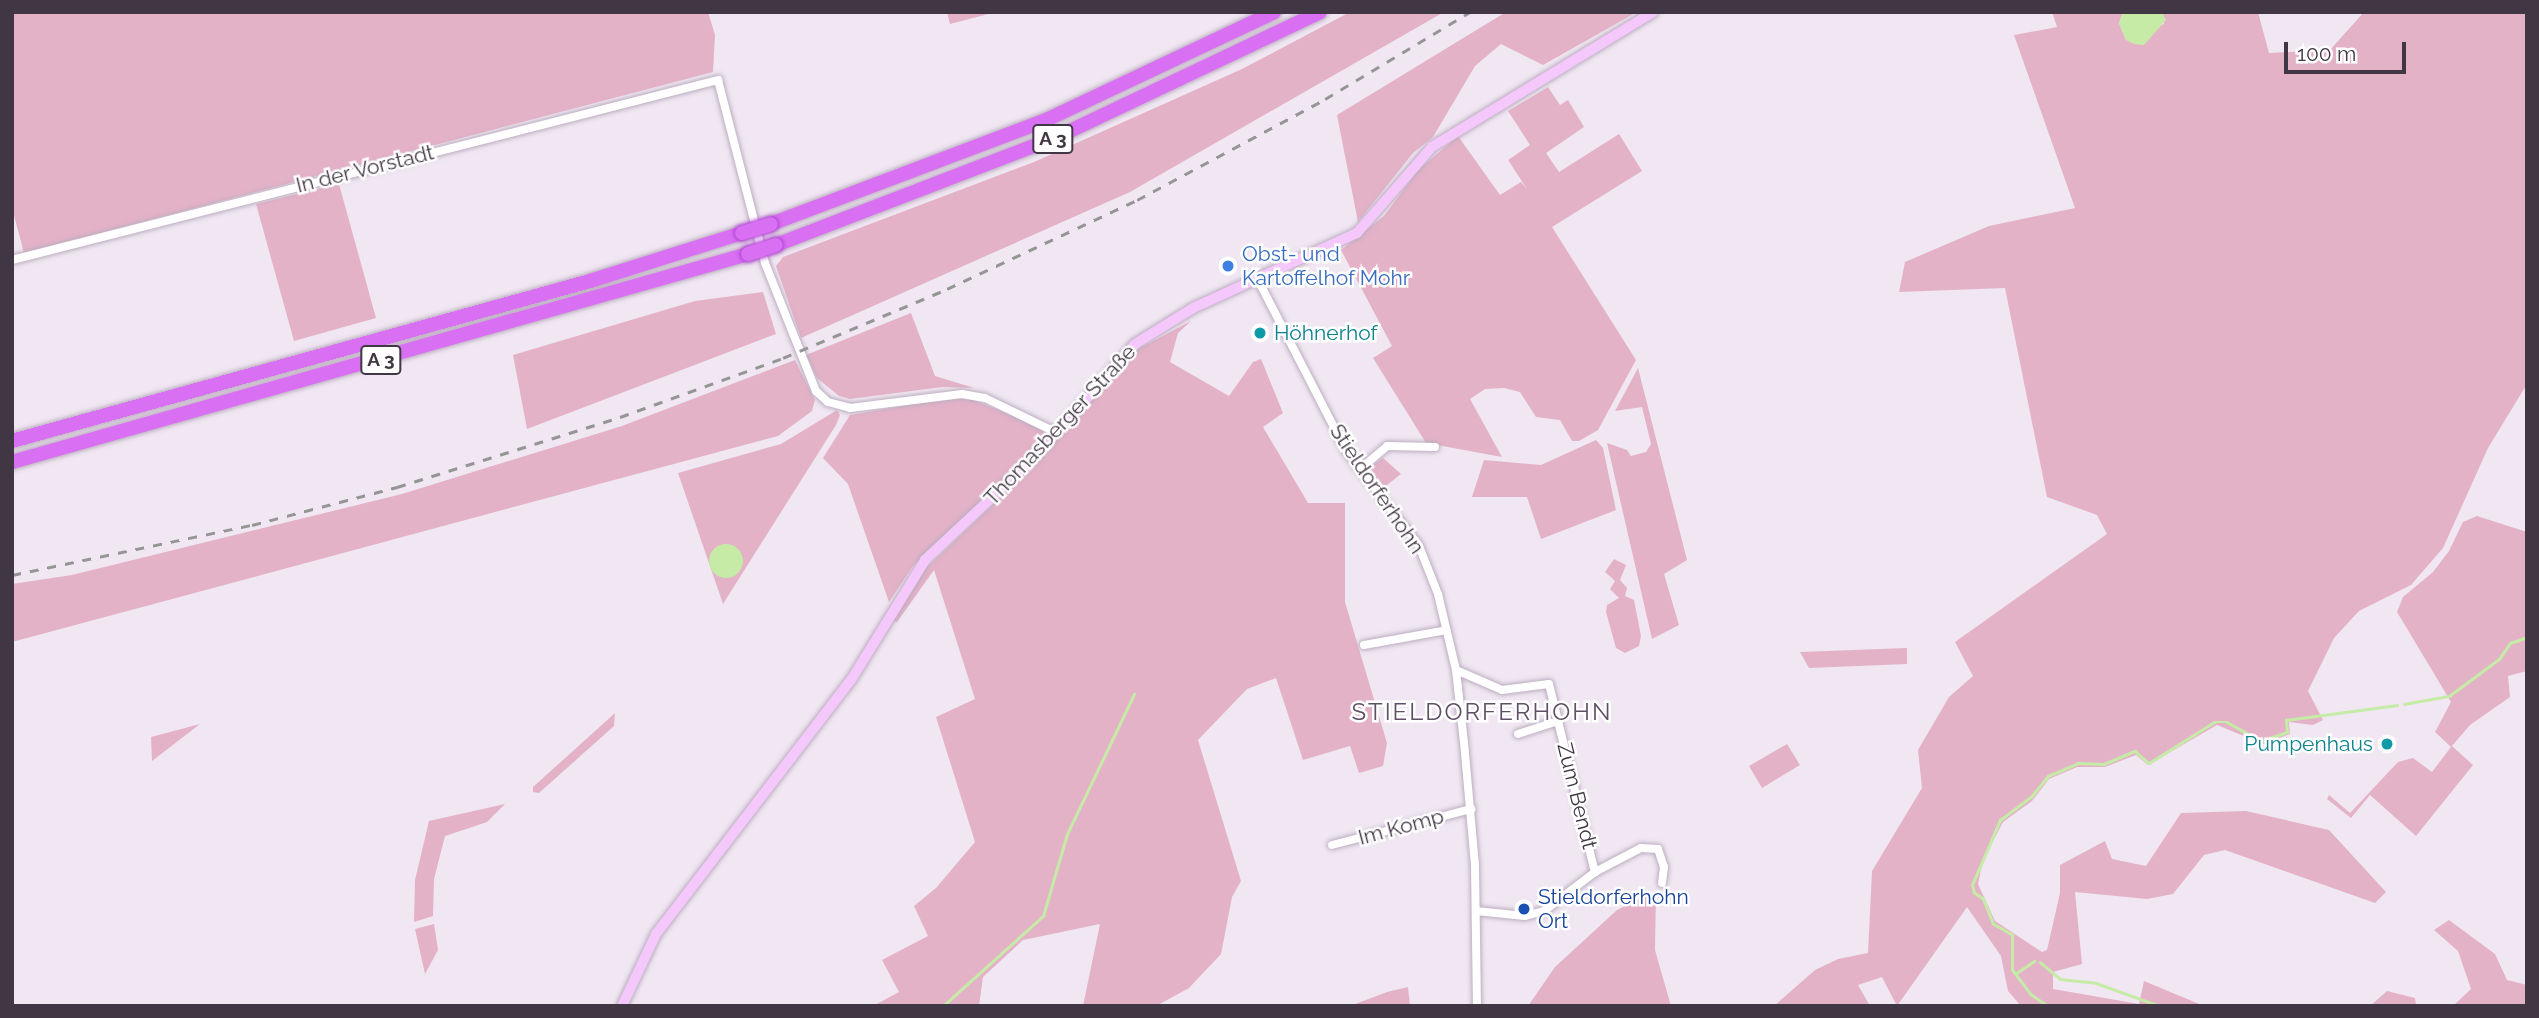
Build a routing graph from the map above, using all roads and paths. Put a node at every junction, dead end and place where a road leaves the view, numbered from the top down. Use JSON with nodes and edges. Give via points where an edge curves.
{"nodes":[{"id":1,"x":1275,"y":12,"type":"edge"},
{"id":2,"x":1320,"y":12,"type":"edge"},
{"id":3,"x":1653,"y":12,"type":"edge"},
{"id":4,"x":12,"y":260,"type":"edge"},
{"id":5,"x":1257,"y":278,"type":"junction"},
{"id":6,"x":1057,"y":433,"type":"junction"},
{"id":7,"x":12,"y":442,"type":"edge"},
{"id":8,"x":1435,"y":447,"type":"dead end"},
{"id":9,"x":12,"y":462,"type":"edge"},
{"id":10,"x":1360,"y":469,"type":"junction"},
{"id":11,"x":1447,"y":630,"type":"junction"},
{"id":12,"x":1364,"y":645,"type":"dead end"},
{"id":13,"x":1456,"y":670,"type":"junction"},
{"id":14,"x":1558,"y":721,"type":"junction"},
{"id":15,"x":1518,"y":734,"type":"dead end"},
{"id":16,"x":1471,"y":809,"type":"junction"},
{"id":17,"x":1332,"y":845,"type":"dead end"},
{"id":18,"x":1595,"y":872,"type":"junction"},
{"id":19,"x":1662,"y":883,"type":"dead end"},
{"id":20,"x":1476,"y":911,"type":"junction"},
{"id":21,"x":622,"y":1006,"type":"edge"},
{"id":22,"x":1477,"y":1006,"type":"edge"}],
"edges":[{"from":1,"to":7,"type":"highway","number":"A 3","bridge":true,"via":[[1046,120],[771,224],[590,281]]},
{"from":2,"to":9,"type":"highway","number":"A 3","bridge":true,"via":[[1055,138],[748,254]]},
{"from":3,"to":5,"type":"main road","name":"Thomasberger Straße","via":[[1432,147],[1357,233]]},
{"from":4,"to":6,"type":"street","name":"In der Vorstadt","via":[[718,80],[765,263],[816,391],[828,402],[850,408],[962,394],[985,398]]},
{"from":5,"to":6,"type":"main road","name":"Thomasberger Straße","via":[[1156,327]]},
{"from":5,"to":10,"type":"street","name":"Stieldorferhohn"},
{"from":6,"to":21,"type":"main road","name":"Thomasberger Straße","via":[[917,570],[851,680],[656,934]]},
{"from":8,"to":10,"type":"street","via":[[1387,446]]},
{"from":10,"to":11,"type":"street","name":"Stieldorferhohn","via":[[1419,546]]},
{"from":11,"to":12,"type":"street"},
{"from":11,"to":13,"type":"street","name":"Stieldorferhohn"},
{"from":13,"to":14,"type":"street","name":"Zum Bendt","via":[[1502,690],[1549,684]]},
{"from":13,"to":16,"type":"street","name":"Stieldorferhohn"},
{"from":14,"to":15,"type":"street","name":"Zum Bendt"},
{"from":14,"to":18,"type":"street","name":"Zum Bendt"},
{"from":16,"to":17,"type":"street","name":"Im Komp"},
{"from":16,"to":20,"type":"street","name":"Stieldorferhohn"},
{"from":18,"to":19,"type":"street","via":[[1625,852],[1658,849],[1664,867]]},
{"from":18,"to":20,"type":"street","via":[[1534,915]]},
{"from":20,"to":22,"type":"street","name":"Stieldorferhohn"}]}
